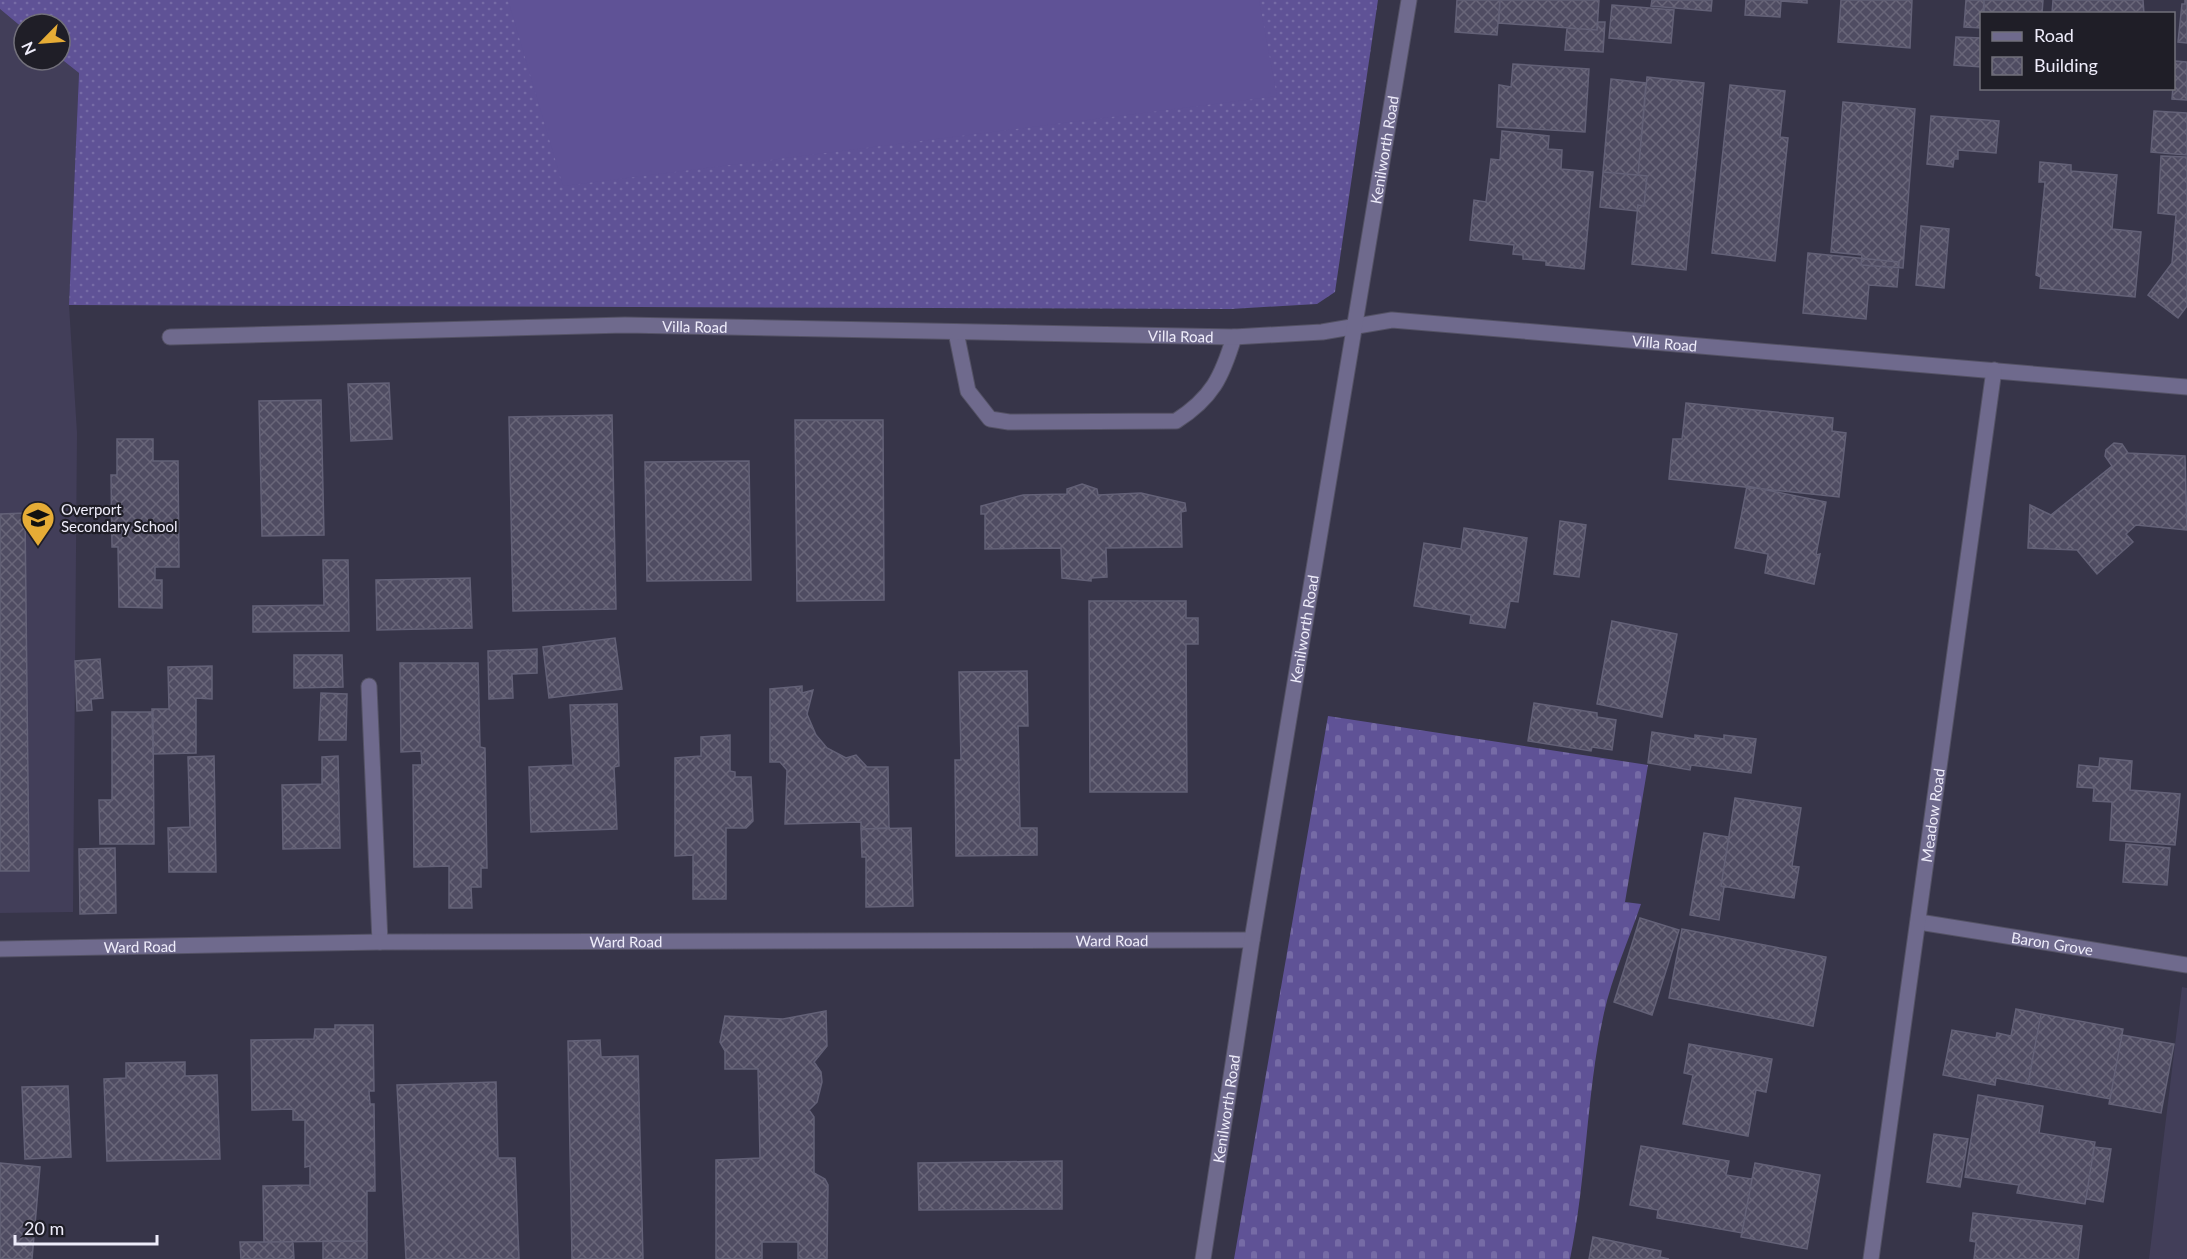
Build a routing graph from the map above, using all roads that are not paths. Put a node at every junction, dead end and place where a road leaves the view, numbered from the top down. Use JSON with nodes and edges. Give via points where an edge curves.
{"nodes":[{"id":1,"x":1409,"y":0,"type":"edge"},
{"id":2,"x":1356,"y":326,"type":"junction"},
{"id":3,"x":956,"y":332,"type":"junction"},
{"id":4,"x":170,"y":337,"type":"dead end"},
{"id":5,"x":1234,"y":337,"type":"junction"},
{"id":6,"x":1994,"y":370,"type":"junction"},
{"id":7,"x":2187,"y":387,"type":"edge"},
{"id":8,"x":369,"y":686,"type":"dead end"},
{"id":9,"x":1919,"y":922,"type":"junction"},
{"id":10,"x":1252,"y":940,"type":"junction"},
{"id":11,"x":380,"y":942,"type":"junction"},
{"id":12,"x":0,"y":949,"type":"edge"},
{"id":13,"x":2187,"y":965,"type":"edge"},
{"id":14,"x":1203,"y":1259,"type":"edge"},
{"id":15,"x":1871,"y":1259,"type":"edge"}],
"edges":[{"from":1,"to":2,"type":"street","name":"Kenilworth Road"},
{"from":2,"to":5,"type":"street","name":"Villa Road"},
{"from":2,"to":6,"type":"street","name":"Villa Road","via":[[1392,320]]},
{"from":2,"to":10,"type":"street","name":"Kenilworth Road"},
{"from":3,"to":4,"type":"street","name":"Villa Road","via":[[625,325]]},
{"from":3,"to":5,"type":"street","name":"Villa Road"},
{"from":3,"to":5,"type":"street","via":[[968,391],[990,419],[1009,422],[1176,421],[1197,407],[1213,389]]},
{"from":6,"to":7,"type":"street","name":"Villa Road"},
{"from":6,"to":9,"type":"street","name":"Meadow Road"},
{"from":8,"to":11,"type":"street"},
{"from":9,"to":13,"type":"street","name":"Baron Grove"},
{"from":9,"to":15,"type":"street","name":"Meadow Road"},
{"from":10,"to":11,"type":"street","name":"Ward Road"},
{"from":10,"to":14,"type":"street","name":"Kenilworth Road"},
{"from":11,"to":12,"type":"street","name":"Ward Road"}]}
